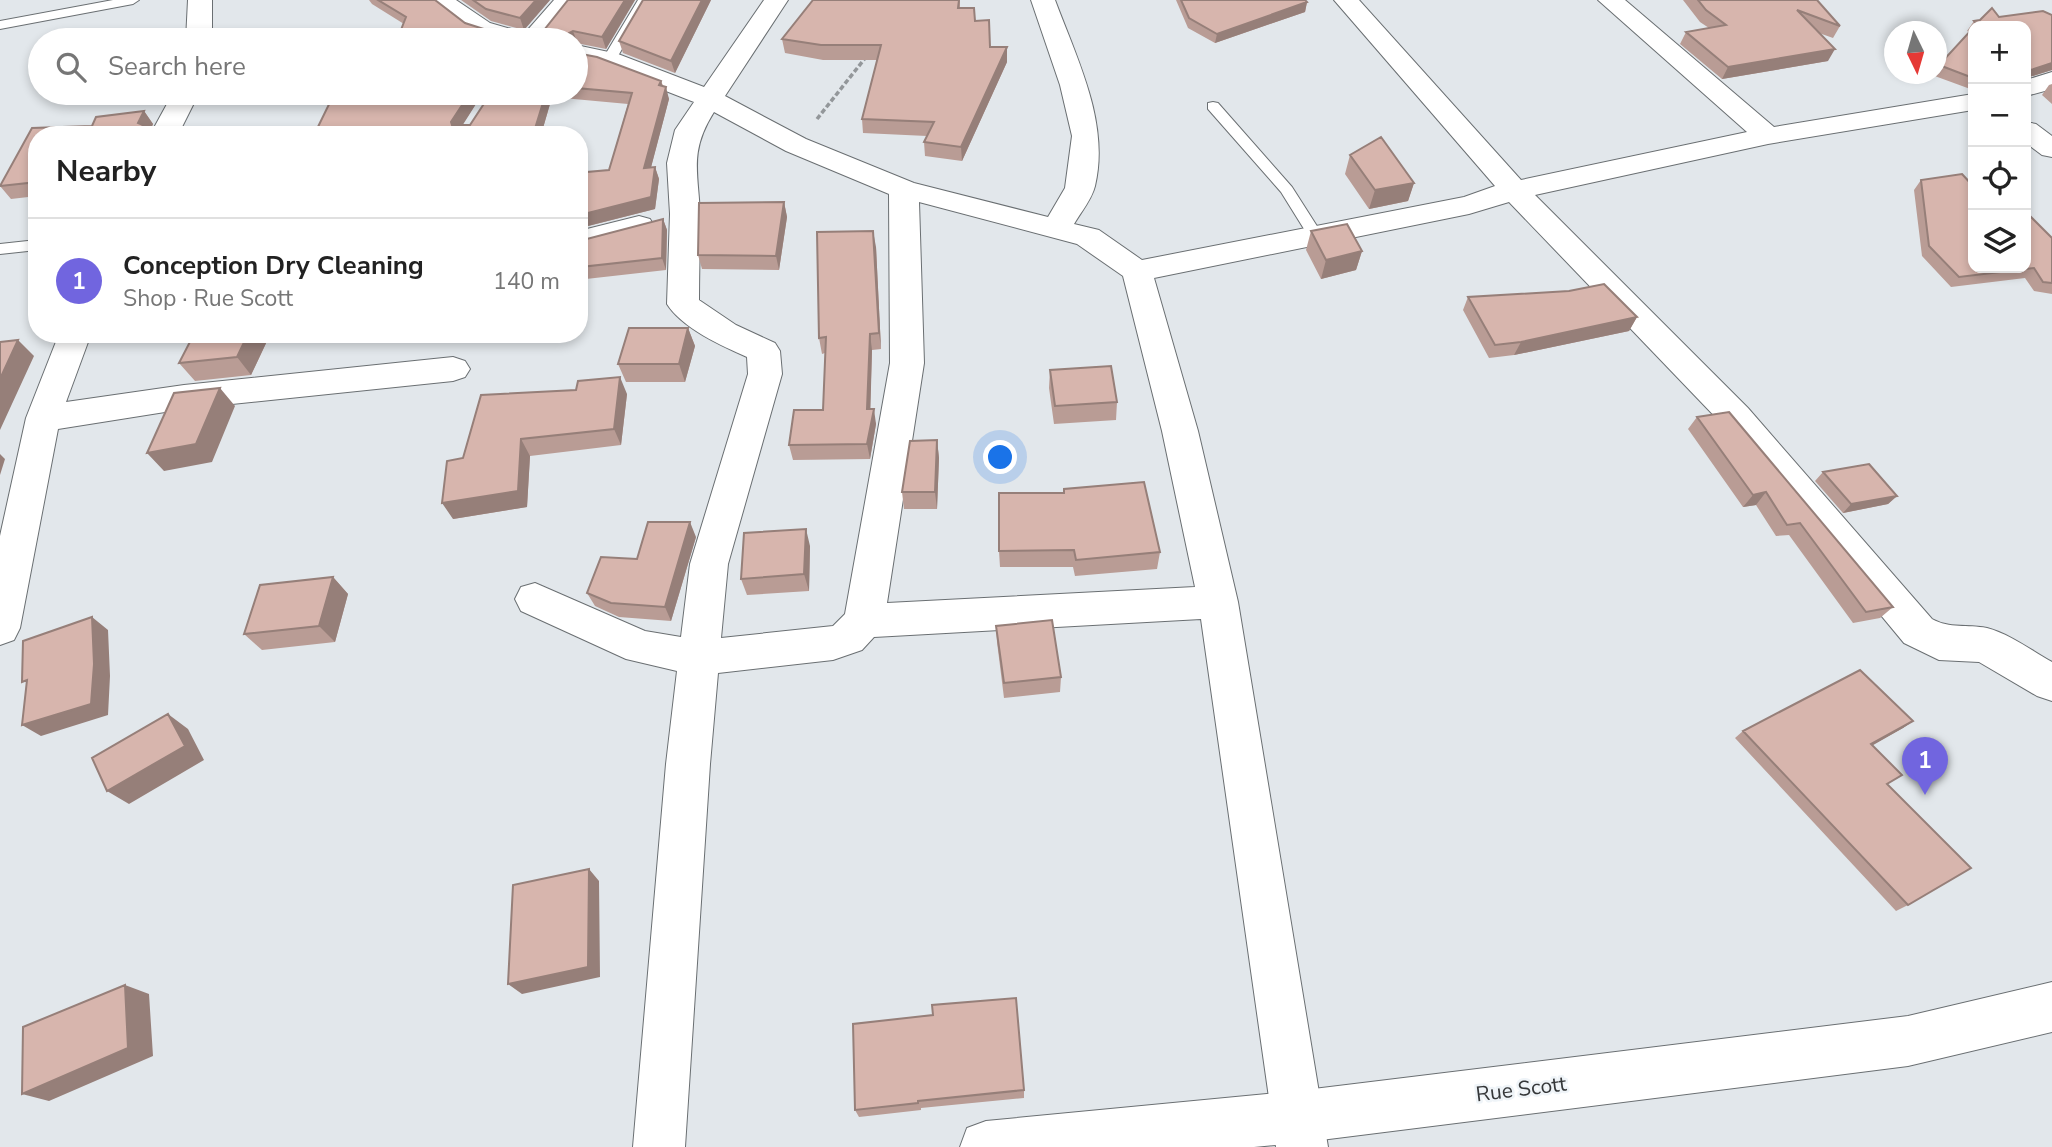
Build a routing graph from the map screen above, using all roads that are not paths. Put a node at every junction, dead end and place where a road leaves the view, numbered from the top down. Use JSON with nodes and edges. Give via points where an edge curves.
{"nodes":[{"id":1,"x":133,"y":0,"type":"edge"},
{"id":2,"x":200,"y":0,"type":"edge"},
{"id":3,"x":440,"y":0,"type":"edge"},
{"id":4,"x":567,"y":0,"type":"edge"},
{"id":5,"x":644,"y":0,"type":"edge"},
{"id":6,"x":776,"y":0,"type":"edge"},
{"id":7,"x":1043,"y":0,"type":"edge"},
{"id":8,"x":1346,"y":0,"type":"edge"},
{"id":9,"x":1610,"y":0,"type":"edge"},
{"id":10,"x":0,"y":25,"type":"edge"},
{"id":11,"x":199,"y":28,"type":"edge"},
{"id":12,"x":481,"y":28,"type":"edge"},
{"id":13,"x":543,"y":28,"type":"edge"},
{"id":14,"x":588,"y":56,"type":"edge"},
{"id":15,"x":609,"y":60,"type":"junction"},
{"id":16,"x":2052,"y":80,"type":"edge"},
{"id":17,"x":2031,"y":86,"type":"edge"},
{"id":18,"x":710,"y":99,"type":"junction"},
{"id":19,"x":1968,"y":103,"type":"edge"},
{"id":20,"x":180,"y":105,"type":"edge"},
{"id":21,"x":1213,"y":106,"type":"dead end"},
{"id":22,"x":169,"y":126,"type":"edge"},
{"id":23,"x":2031,"y":134,"type":"edge"},
{"id":24,"x":1768,"y":136,"type":"junction"},
{"id":25,"x":2052,"y":149,"type":"edge"},
{"id":26,"x":904,"y":189,"type":"junction"},
{"id":27,"x":1514,"y":190,"type":"junction"},
{"id":28,"x":685,"y":214,"type":"junction"},
{"id":29,"x":1057,"y":227,"type":"junction"},
{"id":30,"x":1314,"y":234,"type":"junction"},
{"id":31,"x":588,"y":238,"type":"edge"},
{"id":32,"x":28,"y":246,"type":"edge"},
{"id":33,"x":0,"y":249,"type":"edge"},
{"id":34,"x":1137,"y":271,"type":"junction"},
{"id":35,"x":72,"y":343,"type":"edge"},
{"id":36,"x":453,"y":369,"type":"dead end"},
{"id":37,"x":43,"y":418,"type":"junction"},
{"id":38,"x":9,"y":542,"type":"edge"},
{"id":39,"x":535,"y":598,"type":"dead end"},
{"id":40,"x":1218,"y":601,"type":"junction"},
{"id":41,"x":864,"y":621,"type":"junction"},
{"id":42,"x":0,"y":628,"type":"edge"},
{"id":43,"x":698,"y":658,"type":"junction"},
{"id":44,"x":2052,"y":683,"type":"edge"},
{"id":45,"x":2052,"y":1007,"type":"edge"},
{"id":46,"x":1299,"y":1132,"type":"edge"},
{"id":47,"x":659,"y":1147,"type":"edge"},
{"id":48,"x":986,"y":1147,"type":"edge"}],
"edges":[{"from":1,"to":10,"type":"lane"},
{"from":2,"to":11,"type":"street"},
{"from":3,"to":12,"type":"street"},
{"from":4,"to":13,"type":"street"},
{"from":5,"to":15,"type":"lane"},
{"from":6,"to":18,"type":"street"},
{"from":7,"to":29,"type":"street","via":[[1086,136],[1080,188]]},
{"from":8,"to":27,"type":"street"},
{"from":9,"to":24,"type":"street"},
{"from":14,"to":15,"type":"street"},
{"from":15,"to":18,"type":"street"},
{"from":16,"to":17,"type":"street"},
{"from":18,"to":26,"type":"street","via":[[796,145]]},
{"from":18,"to":28,"type":"street","via":[[689,130],[681,163]]},
{"from":19,"to":24,"type":"street"},
{"from":20,"to":22,"type":"street"},
{"from":21,"to":30,"type":"lane","via":[[1287,190]]},
{"from":23,"to":25,"type":"street"},
{"from":24,"to":27,"type":"street"},
{"from":26,"to":29,"type":"street"},
{"from":26,"to":41,"type":"street","via":[[906,363]]},
{"from":27,"to":30,"type":"street","via":[[1469,205]]},
{"from":27,"to":44,"type":"street","via":[[1736,417],[1919,631],[1939,643],[1985,645]]},
{"from":28,"to":31,"type":"street"},
{"from":28,"to":43,"type":"street","via":[[683,304],[724,333],[763,351],[765,374],[709,564]]},
{"from":29,"to":34,"type":"street","via":[[1088,237]]},
{"from":30,"to":34,"type":"street"},
{"from":32,"to":33,"type":"lane"},
{"from":34,"to":40,"type":"street","via":[[1180,431]]},
{"from":35,"to":37,"type":"street"},
{"from":36,"to":37,"type":"street","via":[[184,397]]},
{"from":37,"to":38,"type":"street"},
{"from":38,"to":42,"type":"street"},
{"from":39,"to":43,"type":"street","via":[[640,647]]},
{"from":40,"to":41,"type":"street"},
{"from":40,"to":46,"type":"street"},
{"from":41,"to":43,"type":"street","via":[[848,638],[833,643]]},
{"from":43,"to":47,"type":"street"},
{"from":45,"to":46,"type":"street","name":"Rue Scott","via":[[1908,1041]]},
{"from":46,"to":48,"type":"street","name":"Rue Scott"}]}
